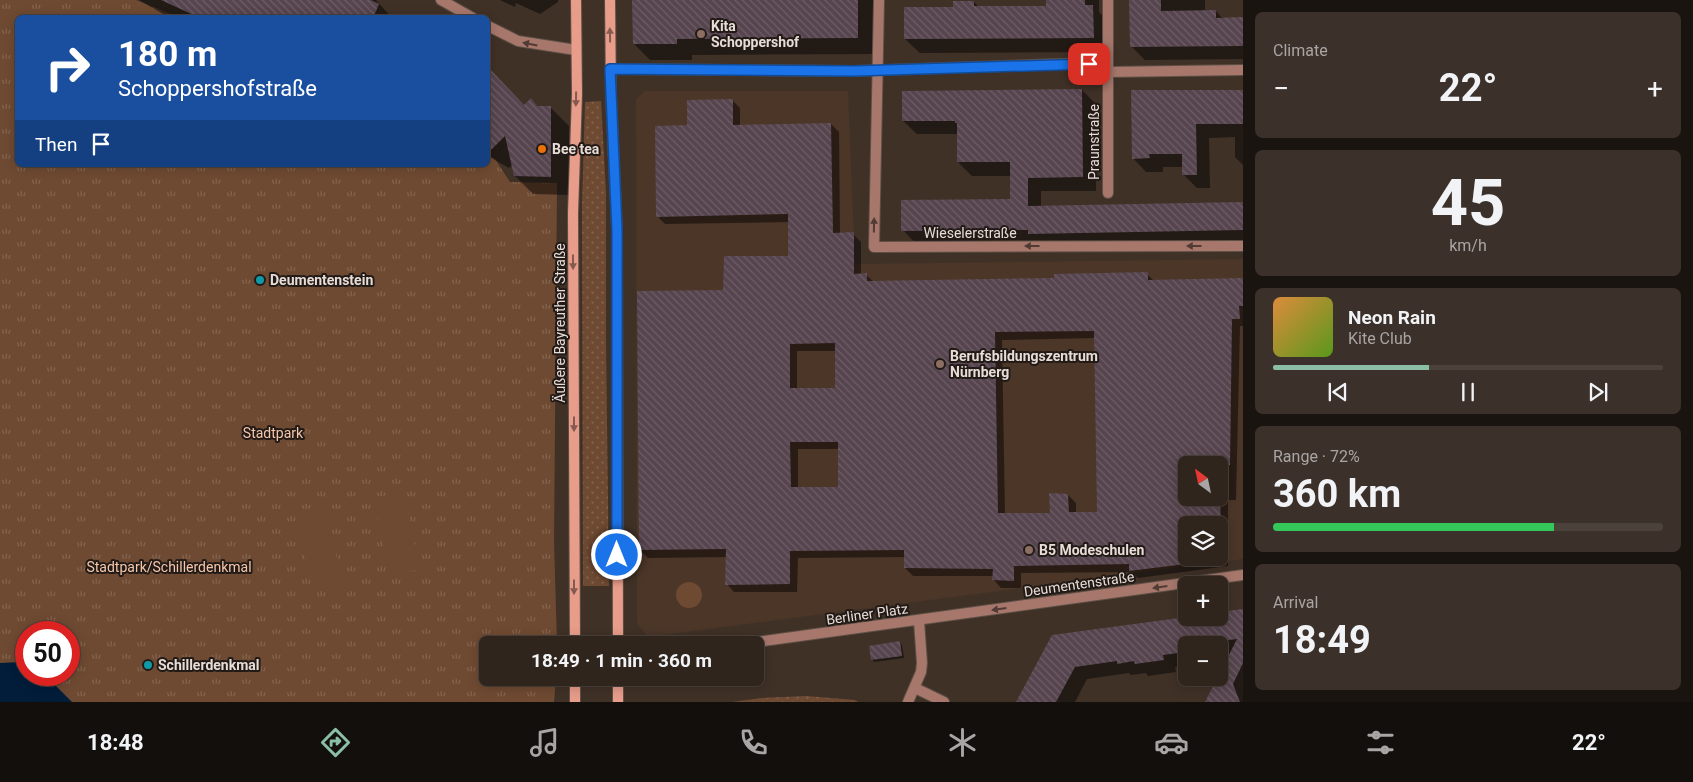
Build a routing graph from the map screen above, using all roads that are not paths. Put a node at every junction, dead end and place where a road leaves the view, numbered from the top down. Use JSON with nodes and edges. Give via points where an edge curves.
{"nodes":[{"id":1,"x":441,"y":0,"type":"edge"},
{"id":2,"x":576,"y":0,"type":"edge"},
{"id":3,"x":610,"y":0,"type":"edge"},
{"id":4,"x":879,"y":0,"type":"edge"},
{"id":5,"x":1108,"y":0,"type":"edge"},
{"id":6,"x":468,"y":15,"type":"edge"},
{"id":7,"x":490,"y":27,"type":"edge"},
{"id":8,"x":576,"y":50,"type":"junction"},
{"id":9,"x":610,"y":69,"type":"junction"},
{"id":10,"x":876,"y":69,"type":"junction"},
{"id":11,"x":1243,"y":70,"type":"edge"},
{"id":12,"x":1108,"y":72,"type":"junction"},
{"id":13,"x":1108,"y":194,"type":"dead end"},
{"id":14,"x":1243,"y":246,"type":"edge"},
{"id":15,"x":1243,"y":575,"type":"edge"},
{"id":16,"x":919,"y":621,"type":"junction"},
{"id":17,"x":575,"y":636,"type":"edge"},
{"id":18,"x":618,"y":636,"type":"edge"},
{"id":19,"x":764,"y":641,"type":"edge"},
{"id":20,"x":575,"y":686,"type":"edge"},
{"id":21,"x":915,"y":688,"type":"junction"},
{"id":22,"x":575,"y":702,"type":"edge"},
{"id":23,"x":908,"y":702,"type":"edge"},
{"id":24,"x":944,"y":702,"type":"edge"}],
"edges":[{"from":1,"to":6,"type":"street"},
{"from":2,"to":8,"type":"main road","name":"Äußere Bayreuther Straße"},
{"from":9,"to":3,"type":"main road","one_way":true},
{"from":4,"to":10,"type":"street"},
{"from":5,"to":12,"type":"street","name":"Praunstraße"},
{"from":8,"to":7,"type":"street","one_way":true,"via":[[518,41]]},
{"from":8,"to":17,"type":"main road","name":"Äußere Bayreuther Straße","one_way":true,"via":[[573,213]]},
{"from":9,"to":10,"type":"street"},
{"from":9,"to":18,"type":"main road","via":[[617,230]]},
{"from":10,"to":12,"type":"street","via":[[1089,64]]},
{"from":14,"to":10,"type":"street","name":"Wieselerstraße","one_way":true,"via":[[874,247]]},
{"from":11,"to":12,"type":"street"},
{"from":12,"to":13,"type":"street","name":"Praunstraße"},
{"from":15,"to":16,"type":"street","name":"Deumentenstraße","one_way":true},
{"from":16,"to":19,"type":"street","name":"Berliner Platz"},
{"from":16,"to":21,"type":"street","name":"Berliner Platz","via":[[922,663]]},
{"from":20,"to":22,"type":"main road"},
{"from":21,"to":23,"type":"street","name":"Berliner Platz"},
{"from":21,"to":24,"type":"street"}]}
